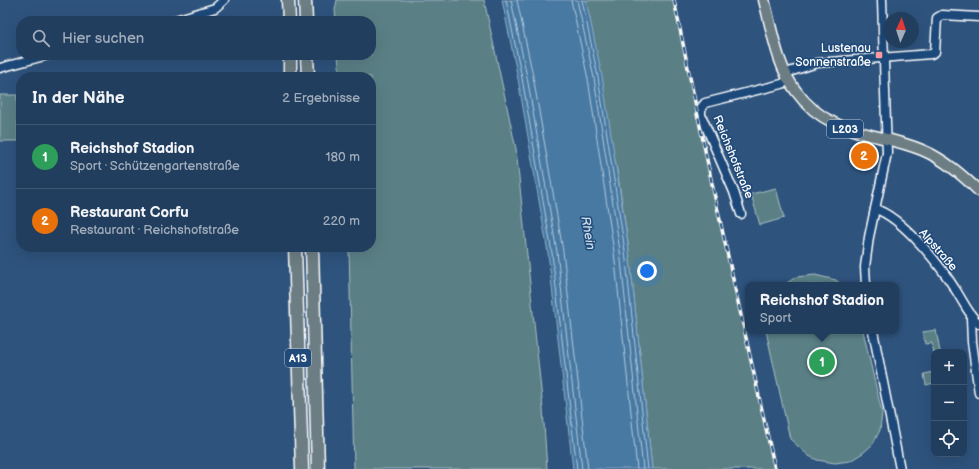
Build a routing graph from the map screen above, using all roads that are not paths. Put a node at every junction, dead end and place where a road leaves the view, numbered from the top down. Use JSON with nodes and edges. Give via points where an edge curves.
{"nodes":[{"id":1,"x":224,"y":0,"type":"edge"},
{"id":2,"x":288,"y":0,"type":"edge"},
{"id":3,"x":305,"y":0,"type":"edge"},
{"id":4,"x":764,"y":0,"type":"edge"},
{"id":5,"x":882,"y":0,"type":"edge"},
{"id":6,"x":189,"y":16,"type":"edge"},
{"id":7,"x":288,"y":16,"type":"edge"},
{"id":8,"x":306,"y":16,"type":"edge"},
{"id":9,"x":979,"y":17,"type":"edge"},
{"id":10,"x":884,"y":57,"type":"junction"},
{"id":11,"x":30,"y":60,"type":"edge"},
{"id":12,"x":290,"y":60,"type":"edge"},
{"id":13,"x":307,"y":60,"type":"edge"},
{"id":14,"x":0,"y":68,"type":"edge"},
{"id":15,"x":290,"y":72,"type":"edge"},
{"id":16,"x":308,"y":72,"type":"edge"},
{"id":17,"x":787,"y":76,"type":"junction"},
{"id":18,"x":887,"y":141,"type":"junction"},
{"id":19,"x":979,"y":191,"type":"edge"},
{"id":20,"x":875,"y":209,"type":"junction"},
{"id":21,"x":741,"y":214,"type":"dead end"},
{"id":22,"x":295,"y":252,"type":"edge"},
{"id":23,"x":312,"y":252,"type":"edge"},
{"id":24,"x":866,"y":282,"type":"edge"},
{"id":25,"x":971,"y":318,"type":"junction"},
{"id":26,"x":979,"y":324,"type":"edge"},
{"id":27,"x":874,"y":334,"type":"edge"},
{"id":28,"x":979,"y":393,"type":"edge"},
{"id":29,"x":302,"y":469,"type":"edge"},
{"id":30,"x":318,"y":469,"type":"edge"},
{"id":31,"x":900,"y":469,"type":"edge"}],
"edges":[{"from":1,"to":6,"type":"street","via":[[215,8]]},
{"from":2,"to":7,"type":"highway"},
{"from":3,"to":8,"type":"highway"},
{"from":4,"to":17,"type":"main road","number":"L203"},
{"from":5,"to":10,"type":"street"},
{"from":9,"to":10,"type":"street","via":[[942,15],[937,18],[935,24],[935,52]]},
{"from":10,"to":17,"type":"street","via":[[812,64]]},
{"from":10,"to":18,"type":"street"},
{"from":11,"to":14,"type":"street"},
{"from":12,"to":15,"type":"highway"},
{"from":13,"to":16,"type":"highway"},
{"from":17,"to":18,"type":"main road","number":"L203","via":[[796,92],[808,105],[830,122],[850,131]]},
{"from":17,"to":21,"type":"street","name":"Reichshofstraße","via":[[782,84],[705,104],[701,108],[701,115]]},
{"from":18,"to":19,"type":"main road","number":"L203","via":[[910,146],[937,158]]},
{"from":18,"to":20,"type":"street","via":[[885,166]]},
{"from":20,"to":24,"type":"street","via":[[869,237]]},
{"from":20,"to":25,"type":"street","name":"Alpstraße","via":[[891,216],[937,262]]},
{"from":22,"to":29,"type":"highway","number":"A13"},
{"from":23,"to":30,"type":"highway","number":"A13"},
{"from":25,"to":26,"type":"street","name":"Alpstraße"},
{"from":25,"to":28,"type":"street","name":"Alpstraße"},
{"from":27,"to":31,"type":"street"}]}
